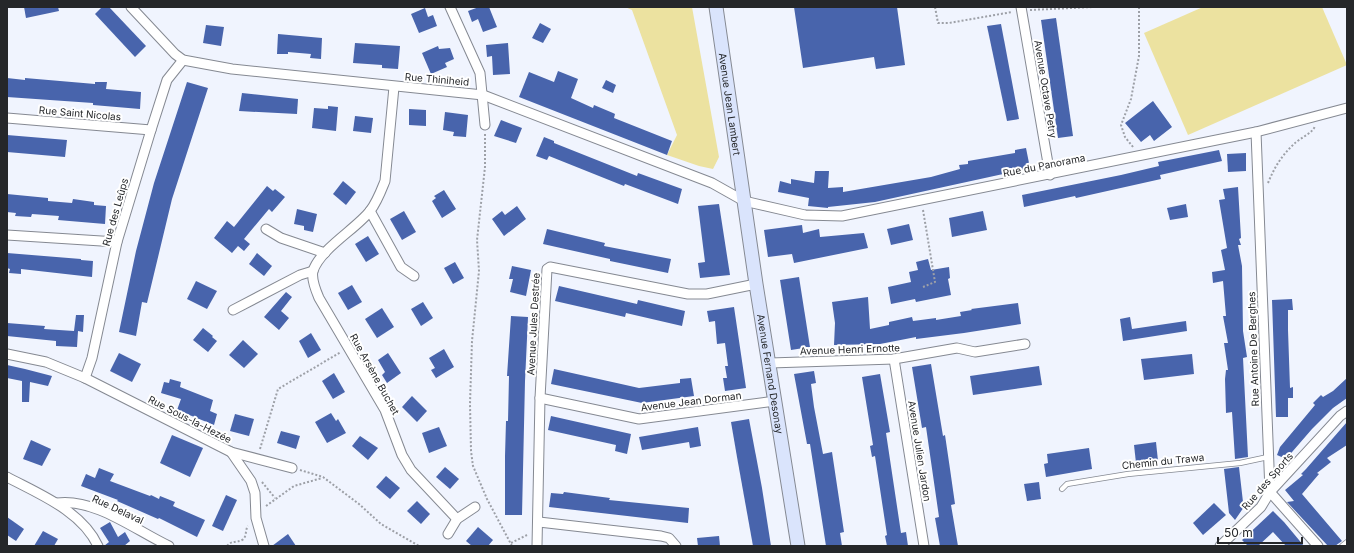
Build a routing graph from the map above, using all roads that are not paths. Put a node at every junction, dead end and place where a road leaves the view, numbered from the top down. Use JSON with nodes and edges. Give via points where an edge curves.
{"nodes":[{"id":1,"x":131,"y":7,"type":"edge"},
{"id":2,"x":450,"y":7,"type":"edge"},
{"id":3,"x":716,"y":7,"type":"edge"},
{"id":4,"x":1022,"y":8,"type":"edge"},
{"id":5,"x":184,"y":60,"type":"junction"},
{"id":6,"x":394,"y":87,"type":"junction"},
{"id":7,"x":483,"y":95,"type":"junction"},
{"id":8,"x":1347,"y":108,"type":"edge"},
{"id":9,"x":7,"y":118,"type":"edge"},
{"id":10,"x":485,"y":125,"type":"road end"},
{"id":11,"x":151,"y":130,"type":"junction"},
{"id":12,"x":1256,"y":132,"type":"junction"},
{"id":13,"x":1050,"y":175,"type":"junction"},
{"id":14,"x":744,"y":201,"type":"junction"},
{"id":15,"x":370,"y":211,"type":"junction"},
{"id":16,"x":266,"y":229,"type":"dead end"},
{"id":17,"x":7,"y":235,"type":"edge"},
{"id":18,"x":117,"y":242,"type":"junction"},
{"id":19,"x":325,"y":253,"type":"junction"},
{"id":20,"x":313,"y":272,"type":"junction"},
{"id":21,"x":414,"y":276,"type":"dead end"},
{"id":22,"x":756,"y":284,"type":"junction"},
{"id":23,"x":233,"y":310,"type":"dead end"},
{"id":24,"x":1024,"y":344,"type":"dead end"},
{"id":25,"x":7,"y":354,"type":"edge"},
{"id":26,"x":894,"y":359,"type":"junction"},
{"id":27,"x":770,"y":363,"type":"junction"},
{"id":28,"x":85,"y":378,"type":"junction"},
{"id":29,"x":540,"y":398,"type":"junction"},
{"id":30,"x":775,"y":401,"type":"junction"},
{"id":31,"x":1347,"y":411,"type":"edge"},
{"id":32,"x":231,"y":452,"type":"junction"},
{"id":33,"x":1268,"y":457,"type":"junction"},
{"id":34,"x":292,"y":468,"type":"road end"},
{"id":35,"x":7,"y":477,"type":"edge"},
{"id":36,"x":1062,"y":490,"type":"dead end"},
{"id":37,"x":1270,"y":492,"type":"junction"},
{"id":38,"x":57,"y":503,"type":"junction"},
{"id":39,"x":475,"y":507,"type":"dead end"},
{"id":40,"x":457,"y":519,"type":"junction"},
{"id":41,"x":539,"y":522,"type":"junction"},
{"id":42,"x":448,"y":534,"type":"dead end"},
{"id":43,"x":1347,"y":542,"type":"edge"},
{"id":44,"x":98,"y":546,"type":"edge"},
{"id":45,"x":168,"y":546,"type":"edge"},
{"id":46,"x":264,"y":546,"type":"edge"},
{"id":47,"x":537,"y":546,"type":"edge"},
{"id":48,"x":676,"y":546,"type":"edge"},
{"id":49,"x":798,"y":546,"type":"edge"},
{"id":50,"x":924,"y":546,"type":"edge"},
{"id":51,"x":1220,"y":546,"type":"edge"},
{"id":52,"x":1318,"y":546,"type":"edge"},
{"id":53,"x":1342,"y":546,"type":"edge"}],
"edges":[{"from":1,"to":5,"type":"street","name":"Rue Thiniheid","via":[[175,54]]},
{"from":2,"to":7,"type":"street","via":[[480,73]]},
{"from":3,"to":14,"type":"main road","name":"Avenue Jean Lambert"},
{"from":4,"to":13,"type":"street","name":"Avenue Octave Petry"},
{"from":5,"to":6,"type":"street","name":"Rue Thiniheid","via":[[220,68]]},
{"from":5,"to":11,"type":"street","name":"Rue des Leûps","via":[[166,80]]},
{"from":6,"to":7,"type":"street","name":"Rue Thiniheid"},
{"from":6,"to":15,"type":"street","via":[[385,181]]},
{"from":7,"to":10,"type":"street"},
{"from":7,"to":14,"type":"street","name":"Rue Thiniheid","via":[[712,183]]},
{"from":8,"to":12,"type":"street","name":"Rue du Panorama"},
{"from":9,"to":11,"type":"street","name":"Rue Saint Nicolas"},
{"from":11,"to":18,"type":"street","name":"Rue des Leûps"},
{"from":12,"to":13,"type":"street","name":"Rue du Panorama"},
{"from":12,"to":33,"type":"street","name":"Rue Antoine De Berghes"},
{"from":13,"to":14,"type":"street","name":"Rue du Panorama","via":[[842,216],[805,215]]},
{"from":14,"to":22,"type":"main road","name":"Avenue Fernand Desonay"},
{"from":15,"to":19,"type":"street"},
{"from":15,"to":21,"type":"street","via":[[402,267]]},
{"from":16,"to":19,"type":"street","via":[[281,238]]},
{"from":17,"to":18,"type":"street"},
{"from":18,"to":28,"type":"street","name":"Rue des Leûps","via":[[92,358]]},
{"from":19,"to":20,"type":"street"},
{"from":20,"to":23,"type":"street","via":[[300,275]]},
{"from":20,"to":40,"type":"street","name":"Rue Arsène Buchet","via":[[319,298],[385,410],[402,455],[411,470]]},
{"from":22,"to":27,"type":"main road","name":"Avenue Fernand Desonay"},
{"from":22,"to":29,"type":"street","name":"Avenue Jules Destrée","via":[[706,294],[688,294],[550,266],[547,269]]},
{"from":24,"to":26,"type":"street","name":"Avenue Henri Ernotte","via":[[975,352],[957,348]]},
{"from":25,"to":28,"type":"street","name":"Rue Sous-la-Hezée","via":[[46,362]]},
{"from":26,"to":27,"type":"street","name":"Avenue Henri Ernotte"},
{"from":26,"to":50,"type":"street","name":"Avenue Julien Jardon"},
{"from":27,"to":30,"type":"main road","name":"Avenue Fernand Desonay"},
{"from":28,"to":32,"type":"street","name":"Rue Sous-la-Hezée"},
{"from":29,"to":30,"type":"street","name":"Avenue Jean Dorman","via":[[639,419]]},
{"from":29,"to":41,"type":"street","name":"Avenue Jules Destrée"},
{"from":30,"to":49,"type":"main road","name":"Avenue Fernand Desonay"},
{"from":31,"to":37,"type":"street","name":"Rue des Sports"},
{"from":32,"to":34,"type":"street","name":"Rue Sous-la-Hezée"},
{"from":32,"to":46,"type":"street","via":[[251,481],[255,493],[256,518]]},
{"from":33,"to":36,"type":"lane","name":"Chemin du Trawa","via":[[1240,463],[1128,474],[1067,484]]},
{"from":33,"to":37,"type":"street","name":"Rue Antoine De Berghes"},
{"from":35,"to":38,"type":"street"},
{"from":37,"to":51,"type":"street","name":"Rue des Sports","via":[[1261,507]]},
{"from":37,"to":52,"type":"street"},
{"from":38,"to":44,"type":"street","via":[[81,523],[94,537]]},
{"from":38,"to":45,"type":"street","name":"Rue Delaval","via":[[70,501],[97,509]]},
{"from":39,"to":40,"type":"street"},
{"from":40,"to":42,"type":"street"},
{"from":41,"to":47,"type":"street","name":"Avenue Jules Destrée"},
{"from":41,"to":48,"type":"street","via":[[661,536],[669,538]]},
{"from":43,"to":53,"type":"lane"}]}
